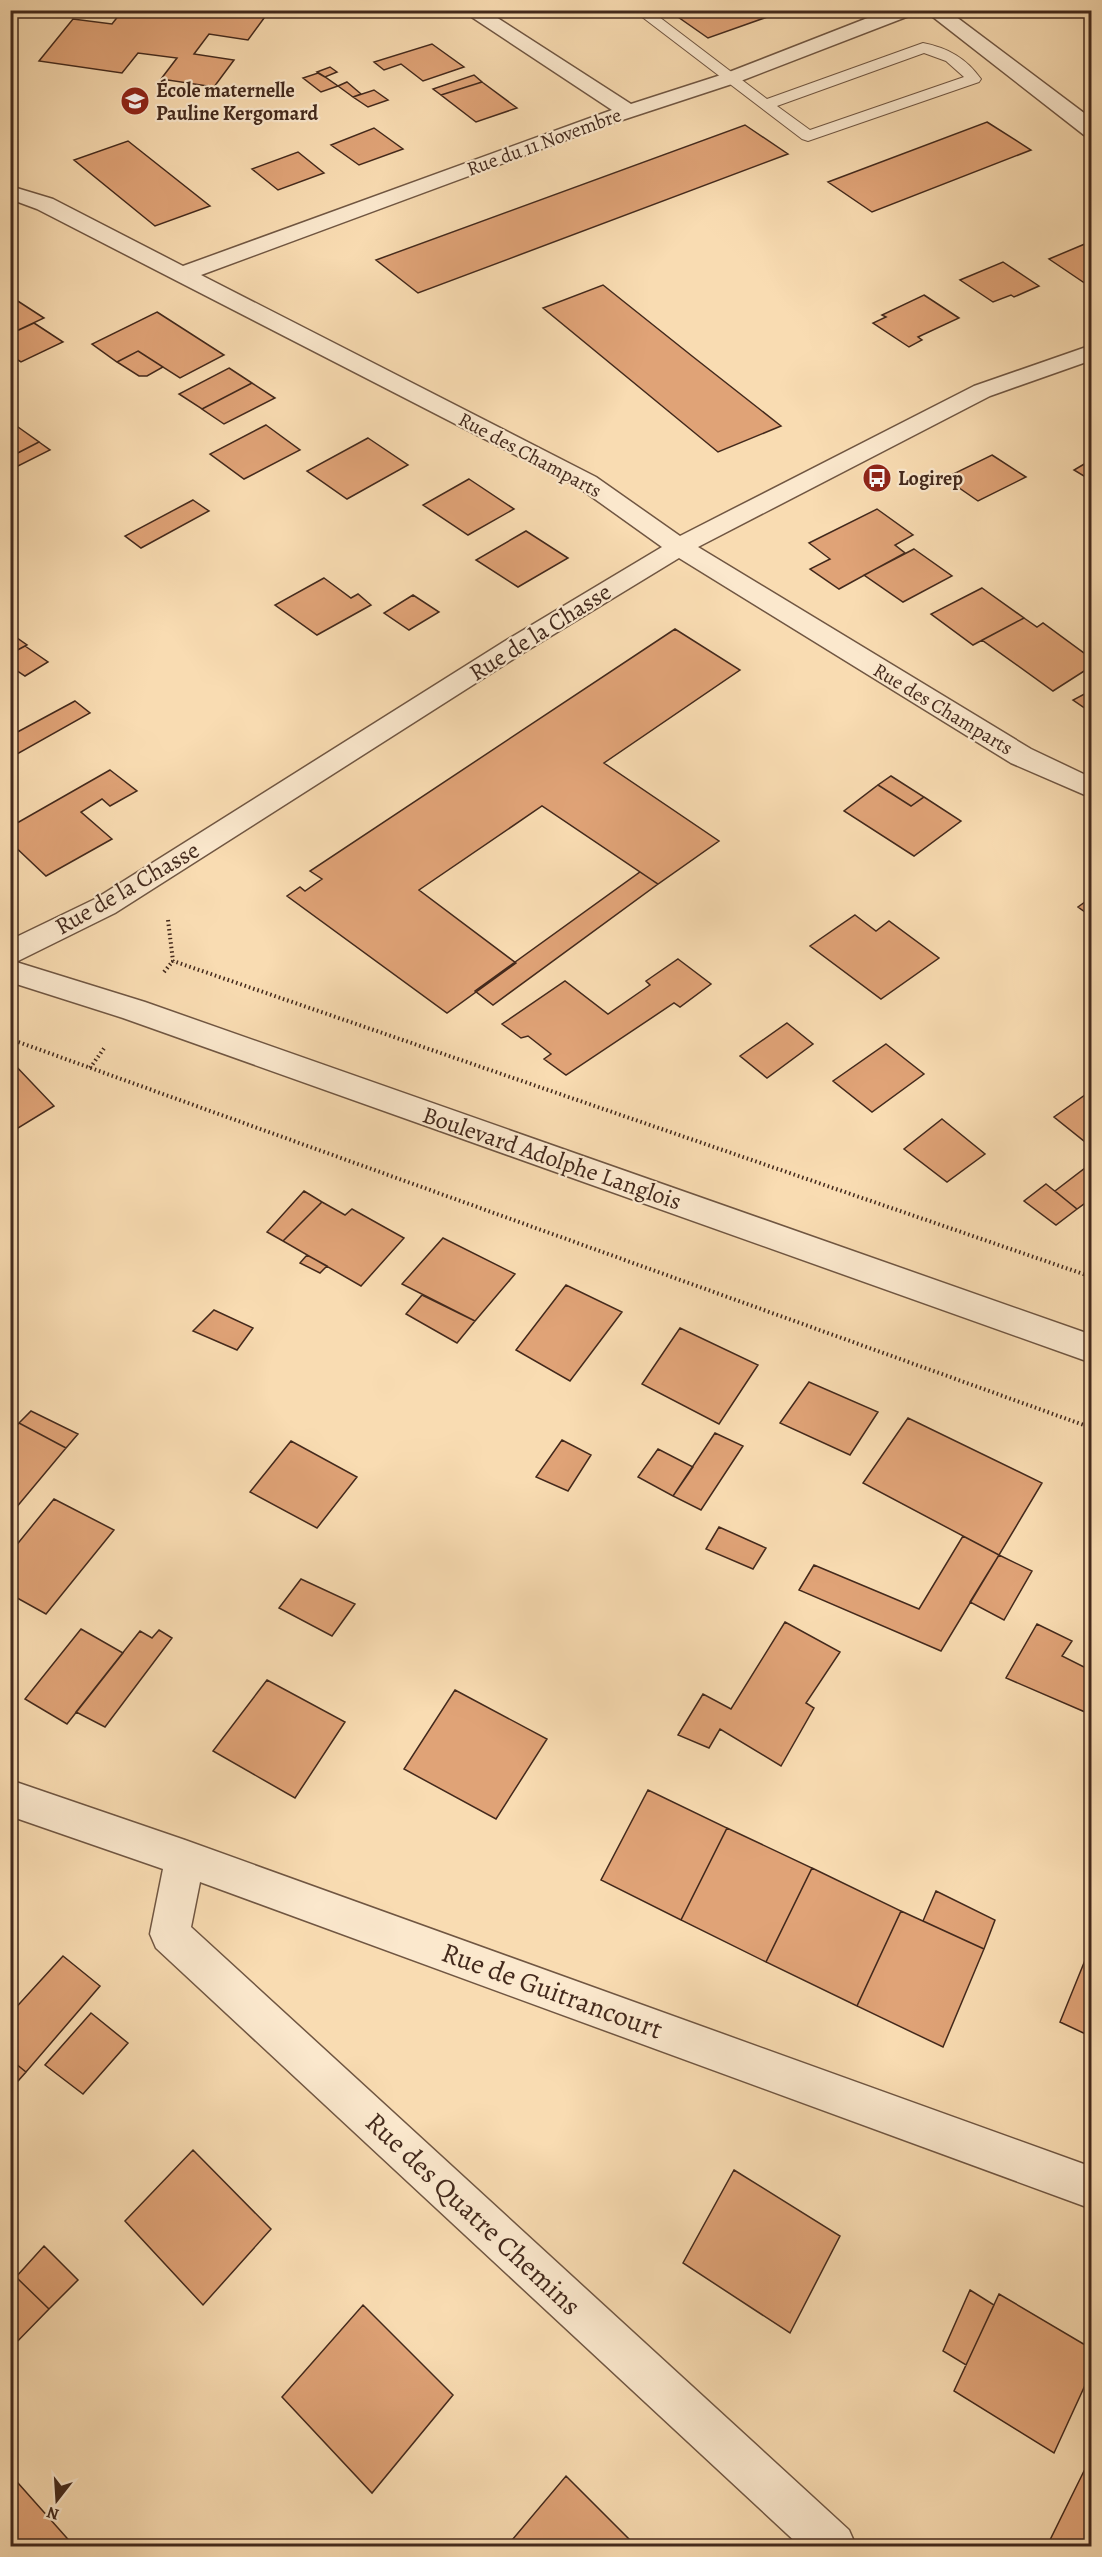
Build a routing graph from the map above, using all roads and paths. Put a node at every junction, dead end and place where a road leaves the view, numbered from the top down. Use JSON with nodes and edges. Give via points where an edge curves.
{"nodes":[{"id":1,"x":471,"y":10,"type":"edge"},
{"id":2,"x":640,"y":10,"type":"edge"},
{"id":3,"x":907,"y":10,"type":"edge"},
{"id":4,"x":934,"y":10,"type":"edge"},
{"id":5,"x":730,"y":78,"type":"junction"},
{"id":6,"x":765,"y":105,"type":"junction"},
{"id":7,"x":627,"y":111,"type":"junction"},
{"id":8,"x":1092,"y":130,"type":"edge"},
{"id":9,"x":10,"y":192,"type":"edge"},
{"id":10,"x":180,"y":275,"type":"junction"},
{"id":11,"x":1092,"y":352,"type":"edge"},
{"id":12,"x":679,"y":547,"type":"junction"},
{"id":13,"x":1092,"y":789,"type":"edge"},
{"id":14,"x":105,"y":906,"type":"junction"},
{"id":15,"x":10,"y":953,"type":"edge"},
{"id":16,"x":10,"y":971,"type":"edge"},
{"id":17,"x":10,"y":1039,"type":"edge"},
{"id":18,"x":1092,"y":1277,"type":"edge"},
{"id":19,"x":1092,"y":1349,"type":"edge"},
{"id":20,"x":1092,"y":1428,"type":"edge"},
{"id":21,"x":10,"y":1798,"type":"edge"},
{"id":22,"x":185,"y":1858,"type":"junction"},
{"id":23,"x":1092,"y":2188,"type":"edge"},
{"id":24,"x":832,"y":2547,"type":"edge"}],
"edges":[{"from":1,"to":7,"type":"street"},
{"from":2,"to":5,"type":"lane"},
{"from":3,"to":5,"type":"street","name":"Rue du 11 Novembre"},
{"from":4,"to":8,"type":"street"},
{"from":5,"to":6,"type":"lane"},
{"from":5,"to":7,"type":"street","name":"Rue du 11 Novembre"},
{"from":6,"to":6,"type":"lane","via":[[923,48],[936,50],[967,69],[973,79],[808,136]]},
{"from":7,"to":10,"type":"street","name":"Rue du 11 Novembre"},
{"from":9,"to":10,"type":"street","name":"Rue des Champarts","via":[[45,204]]},
{"from":10,"to":12,"type":"street","name":"Rue des Champarts","via":[[587,482]]},
{"from":11,"to":12,"type":"street","name":"Rue de la Chasse","via":[[982,391]]},
{"from":12,"to":13,"type":"street","name":"Rue des Champarts","via":[[1021,756]]},
{"from":12,"to":14,"type":"street","name":"Rue de la Chasse"},
{"from":14,"to":15,"type":"street","name":"Rue de la Chasse"},
{"from":14,"to":18,"type":"path","via":[[167,911],[173,961]]},
{"from":16,"to":19,"type":"street","name":"Boulevard Adolphe Langlois","via":[[134,1010]]},
{"from":17,"to":20,"type":"path"},
{"from":21,"to":22,"type":"street","name":"Rue de Guitrancourt"},
{"from":22,"to":23,"type":"street","name":"Rue de Guitrancourt"},
{"from":22,"to":24,"type":"street","name":"Rue des Quatre Chemins","via":[[170,1934]]}]}
